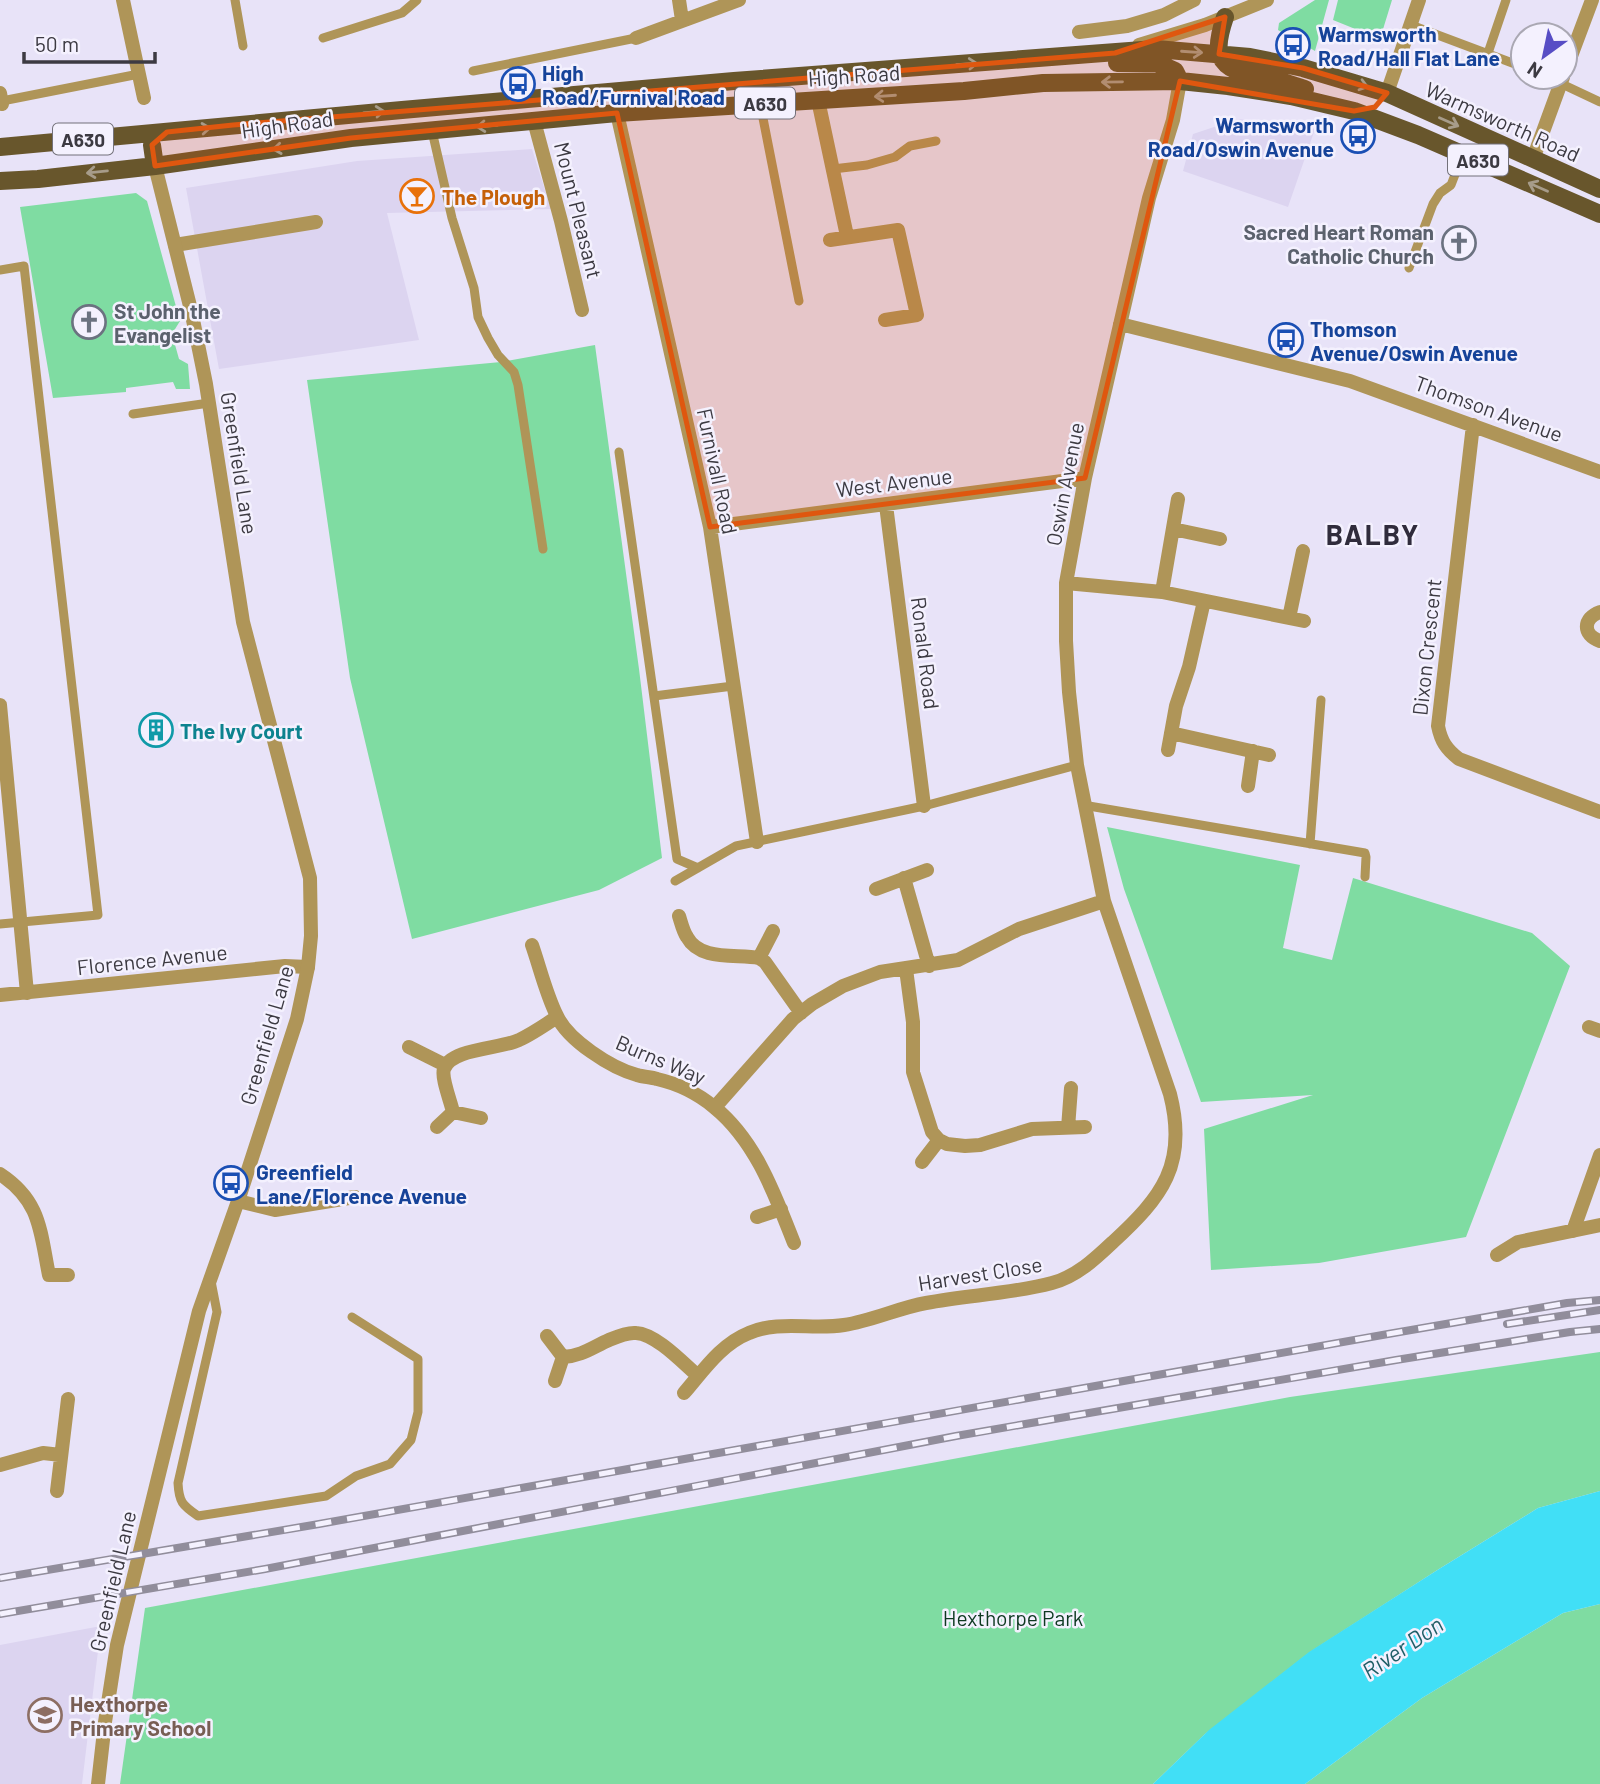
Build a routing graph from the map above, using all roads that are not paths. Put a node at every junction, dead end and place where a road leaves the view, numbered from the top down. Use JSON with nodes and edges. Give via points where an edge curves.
{"nodes":[{"id":1,"x":123,"y":0,"type":"edge"},
{"id":2,"x":235,"y":0,"type":"edge"},
{"id":3,"x":416,"y":0,"type":"edge"},
{"id":4,"x":679,"y":0,"type":"edge"},
{"id":5,"x":739,"y":0,"type":"edge"},
{"id":6,"x":1194,"y":0,"type":"edge"},
{"id":7,"x":1234,"y":0,"type":"edge"},
{"id":8,"x":1268,"y":0,"type":"edge"},
{"id":9,"x":1419,"y":0,"type":"edge"},
{"id":10,"x":1506,"y":0,"type":"edge"},
{"id":11,"x":1592,"y":0,"type":"edge"},
{"id":12,"x":1225,"y":17,"type":"junction"},
{"id":13,"x":682,"y":20,"type":"junction"},
{"id":14,"x":1410,"y":25,"type":"junction"},
{"id":15,"x":1579,"y":30,"type":"edge"},
{"id":16,"x":1079,"y":32,"type":"dead end"},
{"id":17,"x":323,"y":38,"type":"dead end"},
{"id":18,"x":636,"y":38,"type":"joint"},
{"id":19,"x":243,"y":46,"type":"dead end"},
{"id":20,"x":1115,"y":53,"type":"junction"},
{"id":21,"x":1488,"y":53,"type":"junction"},
{"id":22,"x":1219,"y":54,"type":"junction"},
{"id":23,"x":1509,"y":61,"type":"edge"},
{"id":24,"x":1002,"y":62,"type":"junction"},
{"id":25,"x":473,"y":71,"type":"dead end"},
{"id":26,"x":139,"y":74,"type":"junction"},
{"id":27,"x":1180,"y":81,"type":"junction"},
{"id":28,"x":1579,"y":89,"type":"edge"},
{"id":29,"x":1555,"y":91,"type":"edge"},
{"id":30,"x":1387,"y":93,"type":"junction"},
{"id":31,"x":144,"y":99,"type":"dead end"},
{"id":32,"x":1,"y":100,"type":"edge"},
{"id":33,"x":818,"y":100,"type":"junction"},
{"id":34,"x":1600,"y":102,"type":"edge"},
{"id":35,"x":760,"y":103,"type":"junction"},
{"id":36,"x":1329,"y":104,"type":"junction"},
{"id":37,"x":1354,"y":110,"type":"junction"},
{"id":38,"x":617,"y":113,"type":"junction"},
{"id":39,"x":534,"y":121,"type":"junction"},
{"id":40,"x":432,"y":131,"type":"junction"},
{"id":41,"x":167,"y":132,"type":"junction"},
{"id":42,"x":936,"y":141,"type":"dead end"},
{"id":43,"x":152,"y":145,"type":"junction"},
{"id":44,"x":0,"y":147,"type":"edge"},
{"id":45,"x":1463,"y":154,"type":"junction"},
{"id":46,"x":0,"y":157,"type":"edge"},
{"id":47,"x":1533,"y":159,"type":"junction"},
{"id":48,"x":155,"y":166,"type":"junction"},
{"id":49,"x":833,"y":169,"type":"junction"},
{"id":50,"x":38,"y":179,"type":"junction"},
{"id":51,"x":0,"y":181,"type":"edge"},
{"id":52,"x":1600,"y":189,"type":"edge"},
{"id":53,"x":0,"y":190,"type":"edge"},
{"id":54,"x":1600,"y":214,"type":"edge"},
{"id":55,"x":316,"y":222,"type":"dead end"},
{"id":56,"x":847,"y":236,"type":"junction"},
{"id":57,"x":830,"y":240,"type":"dead end"},
{"id":58,"x":175,"y":245,"type":"junction"},
{"id":59,"x":1409,"y":268,"type":"dead end"},
{"id":60,"x":0,"y":270,"type":"edge"},
{"id":61,"x":799,"y":300,"type":"dead end"},
{"id":62,"x":582,"y":310,"type":"dead end"},
{"id":63,"x":885,"y":320,"type":"dead end"},
{"id":64,"x":1120,"y":324,"type":"junction"},
{"id":65,"x":209,"y":403,"type":"junction"},
{"id":66,"x":133,"y":414,"type":"dead end"},
{"id":67,"x":1472,"y":425,"type":"junction"},
{"id":68,"x":619,"y":452,"type":"dead end"},
{"id":69,"x":1600,"y":471,"type":"edge"},
{"id":70,"x":1085,"y":478,"type":"junction"},
{"id":71,"x":1178,"y":499,"type":"dead end"},
{"id":72,"x":886,"y":505,"type":"junction"},
{"id":73,"x":710,"y":527,"type":"junction"},
{"id":74,"x":1173,"y":529,"type":"junction"},
{"id":75,"x":1220,"y":539,"type":"dead end"},
{"id":76,"x":543,"y":549,"type":"dead end"},
{"id":77,"x":1303,"y":551,"type":"dead end"},
{"id":78,"x":1066,"y":583,"type":"junction"},
{"id":79,"x":1162,"y":592,"type":"junction"},
{"id":80,"x":1205,"y":601,"type":"junction"},
{"id":81,"x":1600,"y":612,"type":"edge"},
{"id":82,"x":1289,"y":618,"type":"junction"},
{"id":83,"x":1304,"y":621,"type":"dead end"},
{"id":84,"x":1600,"y":641,"type":"edge"},
{"id":85,"x":733,"y":686,"type":"junction"},
{"id":86,"x":654,"y":696,"type":"junction"},
{"id":87,"x":1321,"y":700,"type":"dead end"},
{"id":88,"x":0,"y":705,"type":"edge"},
{"id":89,"x":1171,"y":733,"type":"junction"},
{"id":90,"x":1168,"y":750,"type":"dead end"},
{"id":91,"x":1253,"y":751,"type":"junction"},
{"id":92,"x":1269,"y":755,"type":"dead end"},
{"id":93,"x":1077,"y":765,"type":"junction"},
{"id":94,"x":1248,"y":786,"type":"dead end"},
{"id":95,"x":1083,"y":805,"type":"junction"},
{"id":96,"x":924,"y":806,"type":"junction"},
{"id":97,"x":1600,"y":812,"type":"edge"},
{"id":98,"x":757,"y":842,"type":"junction"},
{"id":99,"x":1310,"y":844,"type":"junction"},
{"id":100,"x":698,"y":868,"type":"junction"},
{"id":101,"x":927,"y":870,"type":"dead end"},
{"id":102,"x":1365,"y":877,"type":"dead end"},
{"id":103,"x":904,"y":878,"type":"junction"},
{"id":104,"x":675,"y":881,"type":"dead end"},
{"id":105,"x":876,"y":889,"type":"dead end"},
{"id":106,"x":1104,"y":901,"type":"junction"},
{"id":107,"x":679,"y":916,"type":"dead end"},
{"id":108,"x":20,"y":922,"type":"junction"},
{"id":109,"x":0,"y":924,"type":"edge"},
{"id":110,"x":773,"y":931,"type":"dead end"},
{"id":111,"x":532,"y":945,"type":"dead end"},
{"id":112,"x":759,"y":958,"type":"junction"},
{"id":113,"x":929,"y":966,"type":"junction"},
{"id":114,"x":308,"y":967,"type":"junction"},
{"id":115,"x":906,"y":969,"type":"junction"},
{"id":116,"x":27,"y":993,"type":"junction"},
{"id":117,"x":0,"y":995,"type":"edge"},
{"id":118,"x":802,"y":1013,"type":"junction"},
{"id":119,"x":558,"y":1017,"type":"junction"},
{"id":120,"x":409,"y":1047,"type":"dead end"},
{"id":121,"x":445,"y":1065,"type":"junction"},
{"id":122,"x":1071,"y":1088,"type":"dead end"},
{"id":123,"x":715,"y":1107,"type":"junction"},
{"id":124,"x":453,"y":1112,"type":"junction"},
{"id":125,"x":481,"y":1118,"type":"dead end"},
{"id":126,"x":1085,"y":1127,"type":"dead end"},
{"id":127,"x":437,"y":1128,"type":"dead end"},
{"id":128,"x":1068,"y":1128,"type":"junction"},
{"id":129,"x":939,"y":1140,"type":"junction"},
{"id":130,"x":1600,"y":1156,"type":"edge"},
{"id":131,"x":922,"y":1162,"type":"dead end"},
{"id":132,"x":0,"y":1174,"type":"edge"},
{"id":133,"x":355,"y":1197,"type":"dead end"},
{"id":134,"x":238,"y":1201,"type":"junction"},
{"id":135,"x":781,"y":1209,"type":"junction"},
{"id":136,"x":757,"y":1217,"type":"dead end"},
{"id":137,"x":1600,"y":1225,"type":"edge"},
{"id":138,"x":1573,"y":1231,"type":"junction"},
{"id":139,"x":794,"y":1243,"type":"dead end"},
{"id":140,"x":1497,"y":1255,"type":"dead end"},
{"id":141,"x":68,"y":1275,"type":"dead end"},
{"id":142,"x":211,"y":1278,"type":"junction"},
{"id":143,"x":352,"y":1317,"type":"dead end"},
{"id":144,"x":547,"y":1336,"type":"dead end"},
{"id":145,"x":563,"y":1357,"type":"junction"},
{"id":146,"x":698,"y":1376,"type":"junction"},
{"id":147,"x":555,"y":1381,"type":"dead end"},
{"id":148,"x":684,"y":1393,"type":"dead end"},
{"id":149,"x":68,"y":1399,"type":"dead end"},
{"id":150,"x":61,"y":1455,"type":"junction"},
{"id":151,"x":0,"y":1465,"type":"edge"},
{"id":152,"x":57,"y":1491,"type":"dead end"},
{"id":153,"x":98,"y":1784,"type":"edge"}],
"edges":[{"from":1,"to":26,"type":"street"},
{"from":2,"to":19,"type":"lane"},
{"from":3,"to":17,"type":"lane","via":[[402,13]]},
{"from":4,"to":13,"type":"street"},
{"from":5,"to":13,"type":"street"},
{"from":6,"to":16,"type":"street","via":[[1127,26]]},
{"from":7,"to":12,"type":"street"},
{"from":8,"to":12,"type":"street"},
{"from":9,"to":14,"type":"street"},
{"from":10,"to":21,"type":"lane"},
{"from":11,"to":15,"type":"street"},
{"from":12,"to":20,"type":"street"},
{"from":12,"to":22,"type":"main road"},
{"from":13,"to":18,"type":"street"},
{"from":14,"to":21,"type":"lane"},
{"from":14,"to":30,"type":"street"},
{"from":18,"to":25,"type":"lane"},
{"from":20,"to":22,"type":"main road","name":"Warmsworth Road","number":"A630","one_way":true,"via":[[1156,49]]},
{"from":20,"to":24,"type":"main road","name":"Warmsworth Road","number":"A630"},
{"from":21,"to":23,"type":"lane"},
{"from":22,"to":30,"type":"main road","name":"Warmsworth Road","number":"A630","one_way":true,"via":[[1303,68]]},
{"from":22,"to":36,"type":"main road","via":[[1240,72],[1304,89]]},
{"from":24,"to":27,"type":"main road","number":"A630","via":[[1030,67],[1157,63],[1175,71]]},
{"from":41,"to":24,"type":"main road","name":"High Road","number":"A630","one_way":true},
{"from":26,"to":31,"type":"street"},
{"from":26,"to":32,"type":"lane"},
{"from":27,"to":33,"type":"main road","name":"High Road","number":"A630","one_way":true,"via":[[1042,83]]},
{"from":27,"to":36,"type":"main road","number":"A630"},
{"from":27,"to":64,"type":"street","name":"Oswin Avenue"},
{"from":28,"to":34,"type":"lane"},
{"from":29,"to":47,"type":"street"},
{"from":30,"to":37,"type":"main road","via":[[1375,107]]},
{"from":30,"to":47,"type":"main road","name":"Warmsworth Road","number":"A630","one_way":true},
{"from":33,"to":35,"type":"main road","name":"High Road","number":"A630"},
{"from":33,"to":49,"type":"street"},
{"from":35,"to":38,"type":"main road","name":"High Road","number":"A630"},
{"from":35,"to":61,"type":"lane"},
{"from":36,"to":37,"type":"main road","number":"A630"},
{"from":37,"to":45,"type":"main road","number":"A630"},
{"from":38,"to":39,"type":"main road","name":"High Road","number":"A630"},
{"from":38,"to":73,"type":"street","name":"Furnivall Road"},
{"from":39,"to":40,"type":"main road","name":"High Road","number":"A630","one_way":true},
{"from":39,"to":62,"type":"street","name":"Mount Pleasant"},
{"from":40,"to":48,"type":"main road","name":"High Road","number":"A630","one_way":true},
{"from":40,"to":76,"type":"lane","via":[[478,317],[518,385]]},
{"from":41,"to":43,"type":"main road"},
{"from":41,"to":44,"type":"main road","name":"High Road","number":"A630"},
{"from":42,"to":49,"type":"lane","via":[[910,146],[895,157]]},
{"from":43,"to":46,"type":"main road"},
{"from":43,"to":48,"type":"main road"},
{"from":54,"to":45,"type":"main road","number":"A630","one_way":true},
{"from":45,"to":59,"type":"lane","via":[[1451,185],[1433,204]]},
{"from":47,"to":52,"type":"main road","name":"Warmsworth Road","number":"A630"},
{"from":48,"to":50,"type":"main road","name":"High Road","number":"A630","one_way":true},
{"from":48,"to":58,"type":"street","name":"Greenfield Lane"},
{"from":49,"to":56,"type":"street"},
{"from":50,"to":51,"type":"main road","name":"High Road","number":"A630"},
{"from":50,"to":53,"type":"street","name":"High Road"},
{"from":55,"to":58,"type":"street"},
{"from":56,"to":57,"type":"street"},
{"from":56,"to":63,"type":"street","via":[[898,230],[917,315]]},
{"from":58,"to":65,"type":"street","name":"Greenfield Lane"},
{"from":60,"to":108,"type":"lane","via":[[24,267],[98,915]]},
{"from":64,"to":67,"type":"street","name":"Thomson Avenue","via":[[1350,381]]},
{"from":64,"to":70,"type":"street","name":"Oswin Avenue"},
{"from":65,"to":66,"type":"lane"},
{"from":65,"to":114,"type":"street","name":"Greenfield Lane","via":[[243,622],[310,878]]},
{"from":67,"to":69,"type":"street","name":"Thomson Avenue"},
{"from":67,"to":97,"type":"street","name":"Dixon Crescent","via":[[1438,726],[1441,740],[1459,759]]},
{"from":68,"to":86,"type":"lane"},
{"from":70,"to":72,"type":"street","name":"West Avenue"},
{"from":70,"to":78,"type":"street","name":"Oswin Avenue"},
{"from":71,"to":74,"type":"street"},
{"from":72,"to":73,"type":"street","name":"West Avenue"},
{"from":72,"to":96,"type":"street","name":"Ronald Road"},
{"from":73,"to":85,"type":"street","name":"Furnivall Road"},
{"from":74,"to":75,"type":"street"},
{"from":74,"to":79,"type":"street"},
{"from":77,"to":82,"type":"street"},
{"from":78,"to":79,"type":"street"},
{"from":78,"to":93,"type":"street","name":"Oswin Avenue","via":[[1069,692]]},
{"from":79,"to":80,"type":"street"},
{"from":80,"to":82,"type":"street"},
{"from":80,"to":89,"type":"street"},
{"from":81,"to":84,"type":"street","via":[[1589,619],[1587,628],[1591,637]]},
{"from":82,"to":83,"type":"street"},
{"from":85,"to":86,"type":"lane"},
{"from":85,"to":98,"type":"street","name":"Furnivall Road"},
{"from":86,"to":100,"type":"lane","via":[[677,859]]},
{"from":87,"to":99,"type":"lane"},
{"from":88,"to":108,"type":"street"},
{"from":89,"to":90,"type":"street"},
{"from":89,"to":91,"type":"street"},
{"from":91,"to":92,"type":"street"},
{"from":91,"to":94,"type":"street"},
{"from":93,"to":95,"type":"street","name":"Oswin Avenue"},
{"from":93,"to":96,"type":"lane"},
{"from":95,"to":99,"type":"lane"},
{"from":95,"to":106,"type":"street","name":"Oswin Avenue"},
{"from":96,"to":98,"type":"lane"},
{"from":98,"to":100,"type":"lane","via":[[736,846]]},
{"from":99,"to":102,"type":"lane","via":[[1365,853]]},
{"from":100,"to":104,"type":"lane"},
{"from":101,"to":103,"type":"street"},
{"from":103,"to":105,"type":"street"},
{"from":103,"to":113,"type":"street"},
{"from":106,"to":113,"type":"street","via":[[1019,929],[958,960]]},
{"from":106,"to":146,"type":"street","name":"Harvest Close","via":[[1176,1118],[1174,1156],[1149,1207],[1097,1258],[1066,1278],[912,1306],[865,1322],[752,1331],[733,1340]]},
{"from":107,"to":112,"type":"street","via":[[686,936],[700,951]]},
{"from":108,"to":109,"type":"lane"},
{"from":108,"to":116,"type":"street"},
{"from":110,"to":112,"type":"street"},
{"from":111,"to":119,"type":"street","name":"Burns Way"},
{"from":112,"to":118,"type":"street"},
{"from":113,"to":115,"type":"street"},
{"from":114,"to":116,"type":"street","name":"Florence Avenue"},
{"from":114,"to":134,"type":"street","name":"Greenfield Lane","via":[[297,1019]]},
{"from":115,"to":118,"type":"street","via":[[852,982]]},
{"from":115,"to":129,"type":"street","via":[[913,1072],[932,1132]]},
{"from":116,"to":117,"type":"street","name":"Florence Avenue"},
{"from":118,"to":123,"type":"street"},
{"from":119,"to":121,"type":"street","via":[[519,1040],[464,1053]]},
{"from":119,"to":123,"type":"street","name":"Burns Way","via":[[589,1050],[616,1067],[688,1089]]},
{"from":120,"to":121,"type":"street"},
{"from":121,"to":124,"type":"street"},
{"from":122,"to":128,"type":"street"},
{"from":123,"to":135,"type":"street","name":"Burns Way","via":[[745,1141]]},
{"from":124,"to":125,"type":"street"},
{"from":124,"to":127,"type":"street"},
{"from":126,"to":128,"type":"street"},
{"from":128,"to":129,"type":"street","via":[[1032,1129],[979,1145]]},
{"from":129,"to":131,"type":"street"},
{"from":130,"to":138,"type":"street"},
{"from":132,"to":141,"type":"street","via":[[35,1210],[49,1275]]},
{"from":133,"to":134,"type":"street","via":[[275,1210]]},
{"from":134,"to":142,"type":"street","name":"Greenfield Lane"},
{"from":135,"to":136,"type":"street"},
{"from":135,"to":139,"type":"street","name":"Burns Way"},
{"from":137,"to":138,"type":"street"},
{"from":138,"to":140,"type":"street","via":[[1518,1242]]},
{"from":142,"to":143,"type":"lane","via":[[217,1311],[178,1483],[178,1499],[198,1516],[326,1496],[356,1476],[390,1464],[411,1440],[418,1412],[418,1359]]},
{"from":142,"to":153,"type":"street","name":"Greenfield Lane","via":[[117,1645]]},
{"from":144,"to":145,"type":"street"},
{"from":145,"to":146,"type":"street","via":[[635,1332],[661,1345]]},
{"from":145,"to":147,"type":"street"},
{"from":146,"to":148,"type":"street","name":"Harvest Close"},
{"from":149,"to":150,"type":"street"},
{"from":150,"to":151,"type":"street","via":[[43,1453]]},
{"from":150,"to":152,"type":"street"}]}
